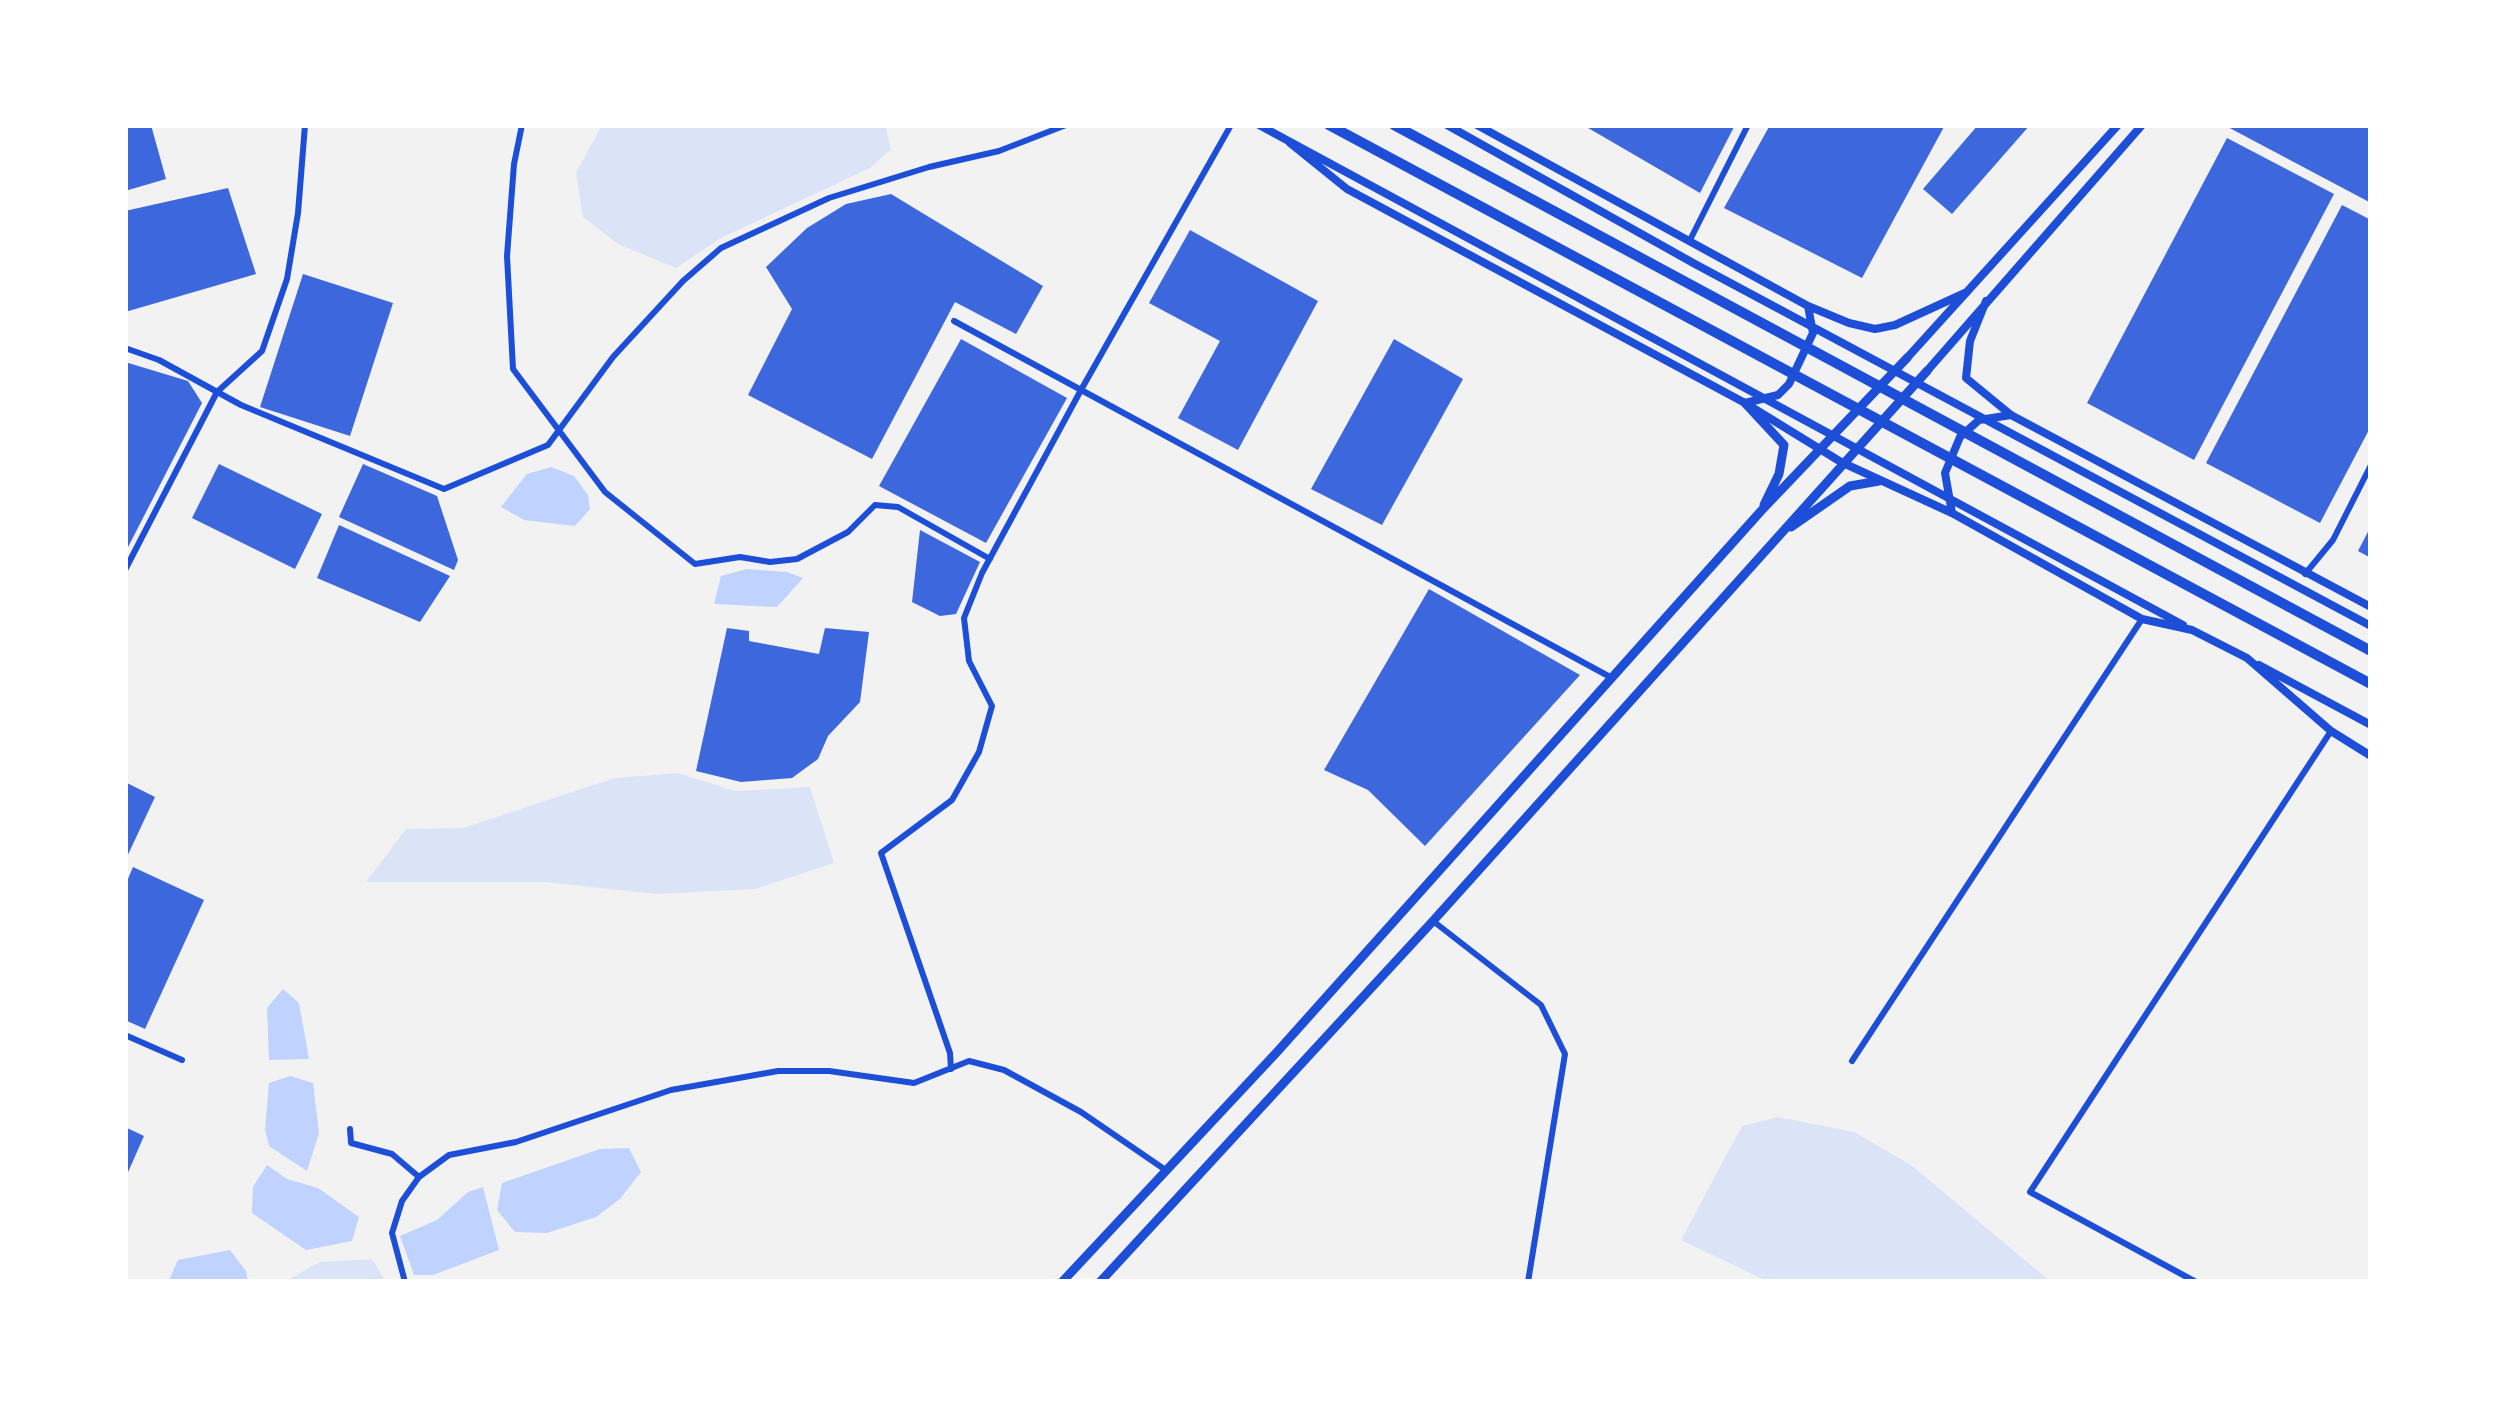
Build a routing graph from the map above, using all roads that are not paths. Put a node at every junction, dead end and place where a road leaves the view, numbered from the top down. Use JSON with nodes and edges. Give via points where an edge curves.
{"nodes":[{"id":1,"x":304,"y":125,"type":"edge"},
{"id":2,"x":522,"y":125,"type":"edge"},
{"id":3,"x":1066,"y":125,"type":"edge"},
{"id":4,"x":1232,"y":125,"type":"edge"},
{"id":5,"x":1259,"y":125,"type":"edge"},
{"id":6,"x":1329,"y":125,"type":"edge"},
{"id":7,"x":1394,"y":125,"type":"edge"},
{"id":8,"x":1446,"y":125,"type":"edge"},
{"id":9,"x":1477,"y":125,"type":"edge"},
{"id":10,"x":1748,"y":125,"type":"edge"},
{"id":11,"x":2118,"y":125,"type":"edge"},
{"id":12,"x":2142,"y":125,"type":"edge"},
{"id":13,"x":1290,"y":143,"type":"junction"},
{"id":14,"x":1691,"y":238,"type":"junction"},
{"id":15,"x":1967,"y":292,"type":"junction"},
{"id":16,"x":1986,"y":302,"type":"junction"},
{"id":17,"x":1808,"y":306,"type":"junction"},
{"id":18,"x":954,"y":321,"type":"dead end"},
{"id":19,"x":125,"y":348,"type":"edge"},
{"id":20,"x":1907,"y":358,"type":"joint"},
{"id":21,"x":1927,"y":371,"type":"joint"},
{"id":22,"x":1080,"y":390,"type":"junction"},
{"id":23,"x":217,"y":392,"type":"junction"},
{"id":24,"x":1745,"y":404,"type":"junction"},
{"id":25,"x":2011,"y":416,"type":"junction"},
{"id":26,"x":557,"y":432,"type":"junction"},
{"id":27,"x":1824,"y":449,"type":"junction"},
{"id":28,"x":1841,"y":462,"type":"junction"},
{"id":29,"x":2371,"y":465,"type":"edge"},
{"id":30,"x":1879,"y":481,"type":"junction"},
{"id":31,"x":1761,"y":512,"type":"junction"},
{"id":32,"x":1952,"y":513,"type":"junction"},
{"id":33,"x":1772,"y":540,"type":"junction"},
{"id":34,"x":990,"y":559,"type":"junction"},
{"id":35,"x":125,"y":570,"type":"edge"},
{"id":36,"x":2304,"y":575,"type":"junction"},
{"id":37,"x":2371,"y":607,"type":"edge"},
{"id":38,"x":2142,"y":619,"type":"junction"},
{"id":39,"x":2371,"y":626,"type":"edge"},
{"id":40,"x":2192,"y":630,"type":"junction"},
{"id":41,"x":2371,"y":651,"type":"edge"},
{"id":42,"x":2247,"y":658,"type":"junction"},
{"id":43,"x":1612,"y":678,"type":"junction"},
{"id":44,"x":2371,"y":684,"type":"edge"},
{"id":45,"x":2371,"y":725,"type":"edge"},
{"id":46,"x":2331,"y":731,"type":"junction"},
{"id":47,"x":2371,"y":756,"type":"edge"},
{"id":48,"x":1434,"y":921,"type":"junction"},
{"id":49,"x":125,"y":1035,"type":"edge"},
{"id":50,"x":182,"y":1060,"type":"dead end"},
{"id":51,"x":1852,"y":1061,"type":"dead end"},
{"id":52,"x":951,"y":1069,"type":"junction"},
{"id":53,"x":350,"y":1128,"type":"dead end"},
{"id":54,"x":1168,"y":1172,"type":"junction"},
{"id":55,"x":419,"y":1177,"type":"junction"},
{"id":56,"x":404,"y":1282,"type":"edge"},
{"id":57,"x":1065,"y":1282,"type":"edge"},
{"id":58,"x":1100,"y":1282,"type":"edge"},
{"id":59,"x":1528,"y":1282,"type":"edge"},
{"id":60,"x":2196,"y":1282,"type":"edge"}],
"edges":[{"from":1,"to":23,"type":"street","via":[[287,280],[262,350]]},
{"from":2,"to":26,"type":"street","via":[[507,256],[512,369]]},
{"from":3,"to":26,"type":"street","via":[[999,151],[829,198],[721,248],[613,357]]},
{"from":4,"to":22,"type":"street"},
{"from":5,"to":13,"type":"main road"},
{"from":6,"to":44,"type":"highway"},
{"from":7,"to":41,"type":"highway"},
{"from":8,"to":39,"type":"main road"},
{"from":9,"to":14,"type":"main road"},
{"from":10,"to":14,"type":"street"},
{"from":11,"to":15,"type":"main road"},
{"from":12,"to":16,"type":"main road"},
{"from":13,"to":24,"type":"main road","via":[[1347,189]]},
{"from":13,"to":40,"type":"main road"},
{"from":14,"to":17,"type":"main road"},
{"from":15,"to":17,"type":"main road","via":[[1875,329]]},
{"from":15,"to":20,"type":"main road"},
{"from":16,"to":21,"type":"main road"},
{"from":16,"to":25,"type":"main road","via":[[1970,341],[1966,378]]},
{"from":17,"to":24,"type":"main road","via":[[1813,334],[1789,384]]},
{"from":18,"to":22,"type":"street"},
{"from":19,"to":23,"type":"street"},
{"from":20,"to":27,"type":"main road"},
{"from":21,"to":28,"type":"main road"},
{"from":22,"to":34,"type":"street"},
{"from":22,"to":43,"type":"street"},
{"from":23,"to":26,"type":"street","via":[[444,490],[548,445]]},
{"from":23,"to":35,"type":"street"},
{"from":24,"to":27,"type":"main road"},
{"from":24,"to":31,"type":"main road","via":[[1784,445]]},
{"from":25,"to":32,"type":"main road","via":[[1979,420],[1960,437],[1945,473]]},
{"from":25,"to":36,"type":"main road"},
{"from":26,"to":34,"type":"street","via":[[605,492],[694,564],[797,559],[848,532],[875,505],[898,507]]},
{"from":27,"to":28,"type":"main road"},
{"from":27,"to":31,"type":"main road"},
{"from":28,"to":30,"type":"main road"},
{"from":28,"to":33,"type":"main road"},
{"from":29,"to":36,"type":"street","via":[[2333,540]]},
{"from":30,"to":32,"type":"main road"},
{"from":30,"to":33,"type":"main road","via":[[1850,486]]},
{"from":31,"to":43,"type":"main road"},
{"from":32,"to":38,"type":"main road"},
{"from":33,"to":48,"type":"main road"},
{"from":34,"to":52,"type":"street","via":[[964,618],[969,661],[992,706],[979,752],[952,800],[881,853]]},
{"from":36,"to":37,"type":"main road"},
{"from":38,"to":40,"type":"main road"},
{"from":38,"to":51,"type":"street"},
{"from":40,"to":42,"type":"main road"},
{"from":42,"to":45,"type":"main road"},
{"from":42,"to":46,"type":"main road"},
{"from":43,"to":54,"type":"main road"},
{"from":46,"to":47,"type":"main road"},
{"from":46,"to":60,"type":"street","via":[[2030,1192]]},
{"from":48,"to":58,"type":"main road"},
{"from":48,"to":59,"type":"street","via":[[1541,1005],[1565,1054]]},
{"from":49,"to":50,"type":"street"},
{"from":52,"to":54,"type":"street","via":[[969,1060],[1004,1070]]},
{"from":52,"to":55,"type":"street","via":[[914,1083],[829,1070],[778,1071],[671,1090],[516,1142],[450,1155]]},
{"from":53,"to":55,"type":"street","via":[[351,1143],[392,1154]]},
{"from":54,"to":57,"type":"main road"},
{"from":55,"to":56,"type":"street","via":[[392,1233]]}]}
